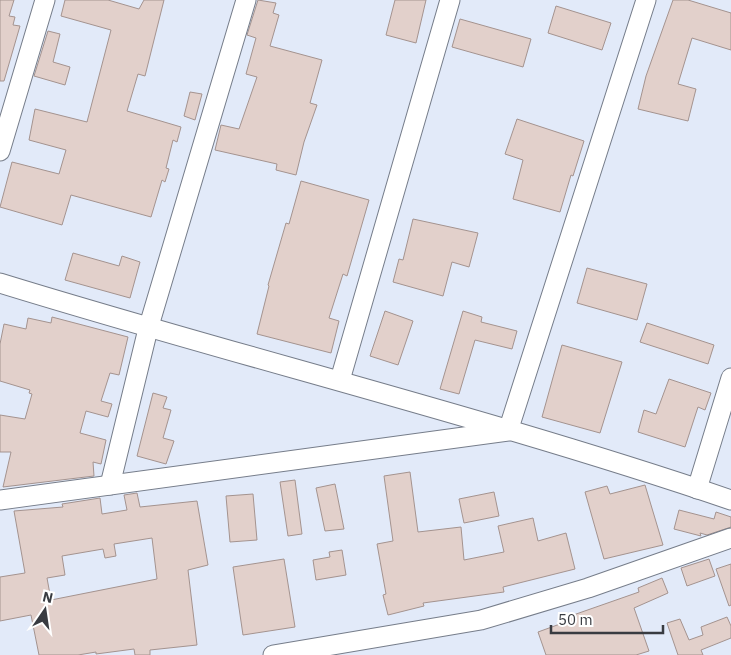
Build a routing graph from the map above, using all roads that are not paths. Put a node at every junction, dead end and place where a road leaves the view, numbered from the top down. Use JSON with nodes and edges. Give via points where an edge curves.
{"nodes":[{"id":1,"x":45,"y":0,"type":"edge"},
{"id":2,"x":246,"y":0,"type":"edge"},
{"id":3,"x":450,"y":0,"type":"edge"},
{"id":4,"x":646,"y":0,"type":"edge"},
{"id":5,"x":0,"y":151,"type":"edge"},
{"id":6,"x":0,"y":283,"type":"edge"},
{"id":7,"x":148,"y":328,"type":"junction"},
{"id":8,"x":731,"y":378,"type":"edge"},
{"id":9,"x":340,"y":380,"type":"junction"},
{"id":10,"x":508,"y":431,"type":"junction"},
{"id":11,"x":110,"y":485,"type":"junction"},
{"id":12,"x":697,"y":489,"type":"junction"},
{"id":13,"x":0,"y":500,"type":"edge"},
{"id":14,"x":731,"y":500,"type":"edge"},
{"id":15,"x":731,"y":538,"type":"edge"},
{"id":16,"x":273,"y":655,"type":"edge"}],
"edges":[{"from":1,"to":5,"type":"street"},
{"from":2,"to":7,"type":"street"},
{"from":3,"to":9,"type":"street"},
{"from":4,"to":10,"type":"street"},
{"from":6,"to":7,"type":"street"},
{"from":7,"to":9,"type":"street"},
{"from":7,"to":11,"type":"street"},
{"from":8,"to":12,"type":"street"},
{"from":9,"to":10,"type":"street"},
{"from":10,"to":11,"type":"street"},
{"from":10,"to":12,"type":"street"},
{"from":11,"to":13,"type":"street"},
{"from":12,"to":14,"type":"street"},
{"from":15,"to":16,"type":"street","via":[[588,588],[481,620]]}]}
